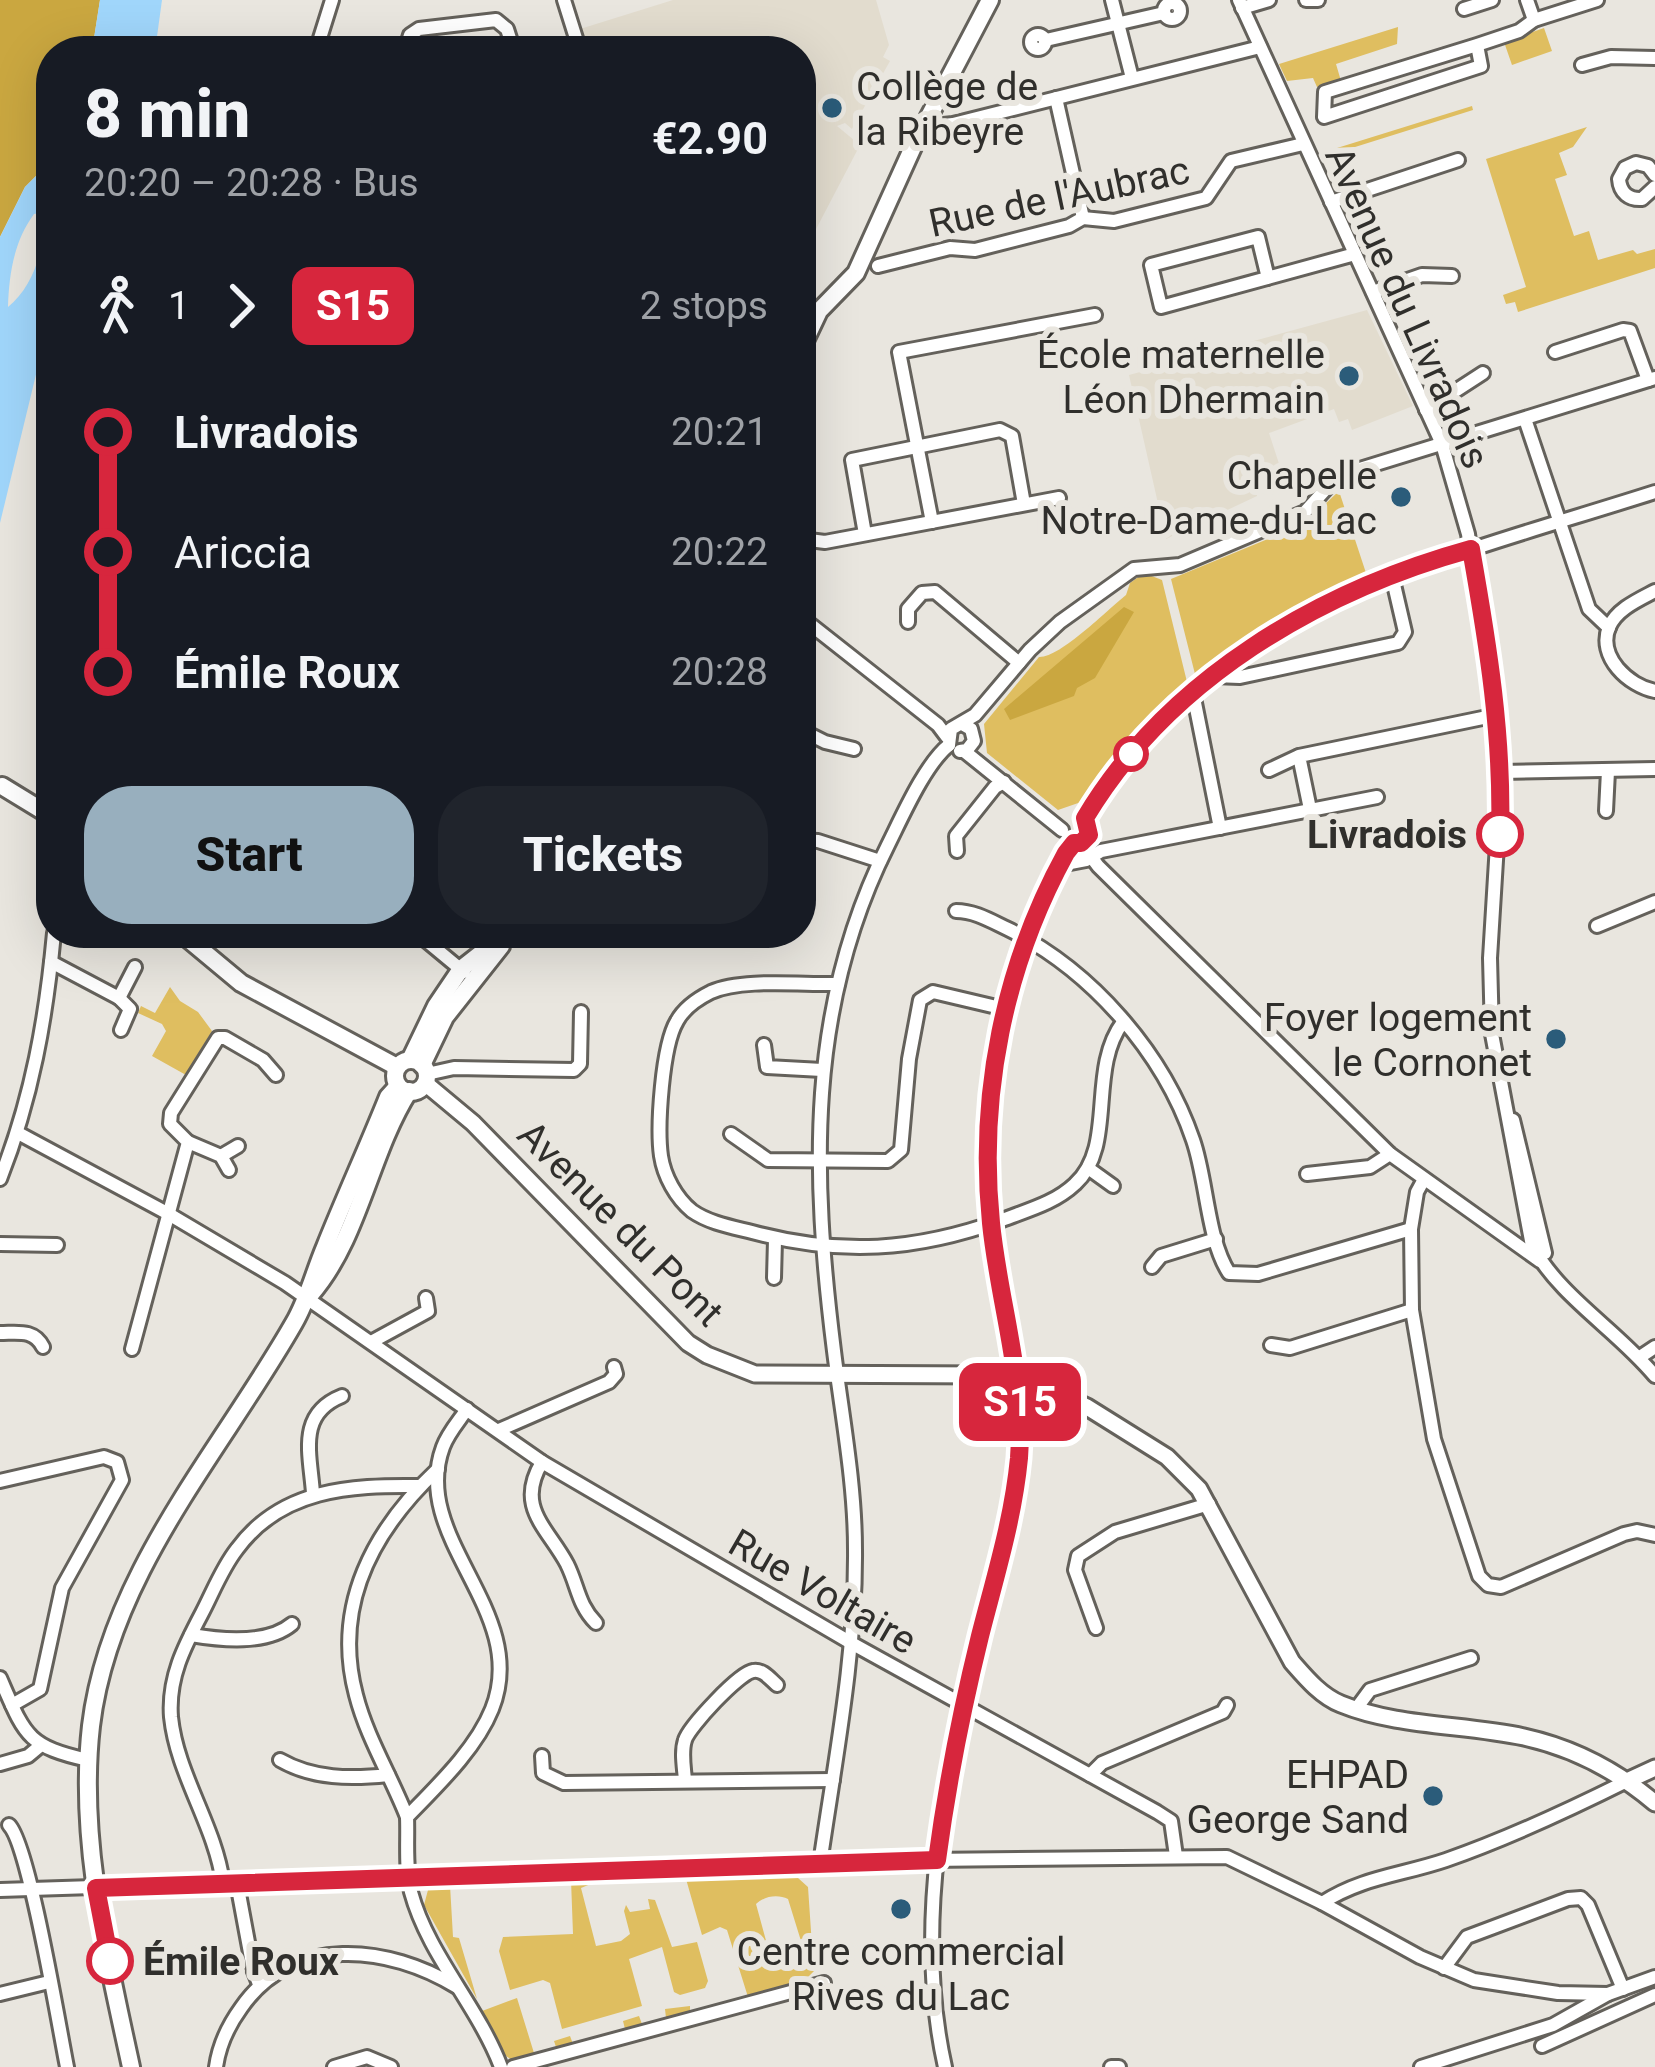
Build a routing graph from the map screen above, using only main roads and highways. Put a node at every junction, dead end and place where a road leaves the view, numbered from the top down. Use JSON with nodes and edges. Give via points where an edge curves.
{"nodes":[{"id":1,"x":990,"y":0,"type":"edge"},
{"id":2,"x":816,"y":316,"type":"edge"},
{"id":3,"x":1,"y":786,"type":"edge"},
{"id":4,"x":36,"y":804,"type":"edge"},
{"id":5,"x":200,"y":948,"type":"edge"},
{"id":6,"x":493,"y":948,"type":"edge"},
{"id":7,"x":413,"y":1075,"type":"junction"},
{"id":8,"x":131,"y":2067,"type":"edge"}],
"edges":[{"from":1,"to":2,"type":"main road","via":[[856,273]]},
{"from":3,"to":4,"type":"main road"},
{"from":5,"to":7,"type":"main road","name":"Avenue du Pont","via":[[241,983]]},
{"from":6,"to":7,"type":"main road","via":[[436,1006]]},
{"from":7,"to":8,"type":"main road","via":[[329,1273],[131,1593],[99,1683],[87,1814]]}]}
